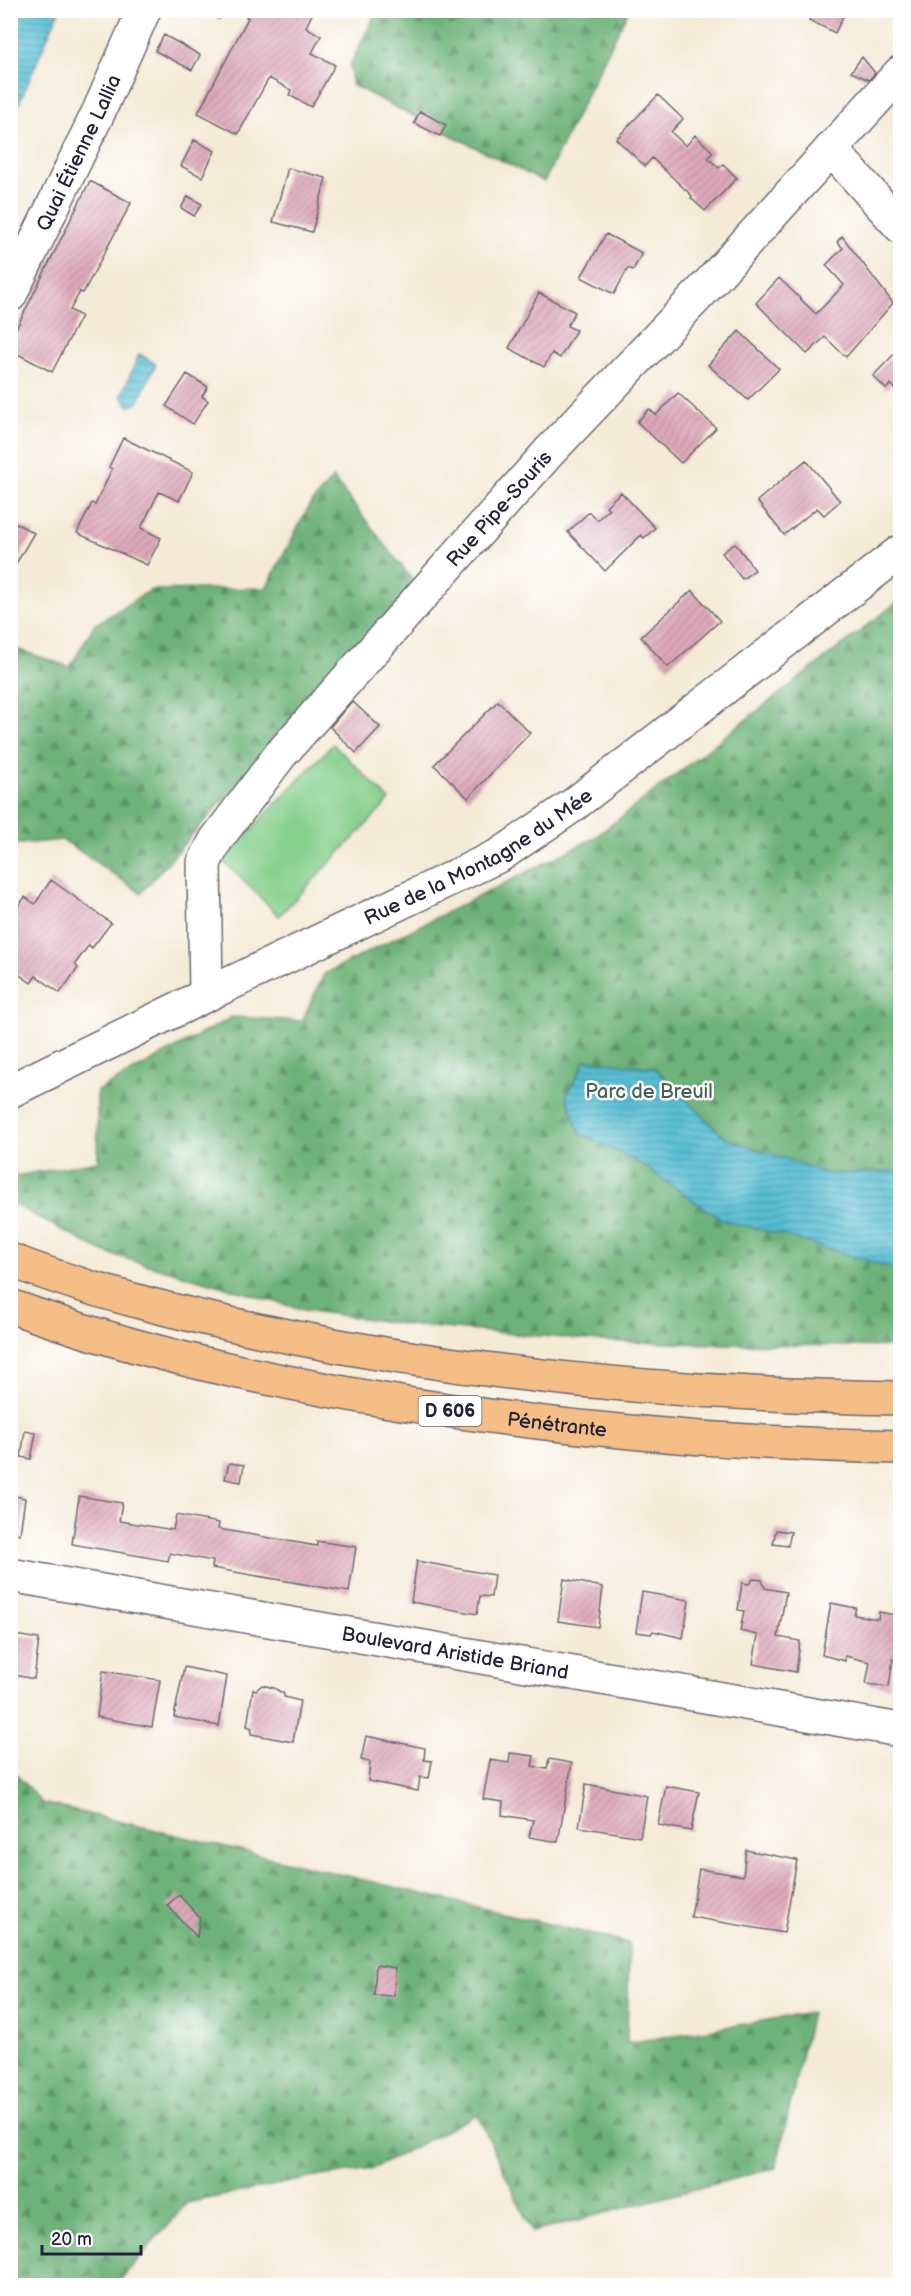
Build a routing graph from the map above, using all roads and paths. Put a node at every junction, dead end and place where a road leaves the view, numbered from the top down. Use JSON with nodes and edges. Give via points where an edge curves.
{"nodes":[{"id":1,"x":144,"y":10,"type":"edge"},
{"id":2,"x":900,"y":73,"type":"edge"},
{"id":3,"x":831,"y":149,"type":"junction"},
{"id":4,"x":900,"y":226,"type":"edge"},
{"id":5,"x":10,"y":295,"type":"edge"},
{"id":6,"x":900,"y":552,"type":"edge"},
{"id":7,"x":206,"y":995,"type":"junction"},
{"id":8,"x":10,"y":1091,"type":"edge"},
{"id":9,"x":10,"y":1260,"type":"edge"},
{"id":10,"x":10,"y":1306,"type":"edge"},
{"id":11,"x":900,"y":1398,"type":"edge"},
{"id":12,"x":900,"y":1447,"type":"edge"},
{"id":13,"x":10,"y":1575,"type":"edge"},
{"id":14,"x":900,"y":1730,"type":"edge"}],
"edges":[{"from":1,"to":5,"type":"street","name":"Quai Étienne Lallia"},
{"from":2,"to":3,"type":"street","name":"Rue Pipe-Souris"},
{"from":3,"to":4,"type":"street"},
{"from":3,"to":7,"type":"street","name":"Rue Pipe-Souris","via":[[549,452],[281,754],[216,840],[204,863]]},
{"from":6,"to":7,"type":"street","name":"Rue de la Montagne du Mée","via":[[572,806],[500,855]]},
{"from":7,"to":8,"type":"street","name":"Rue de la Montagne du Mée"},
{"from":9,"to":11,"type":"main road","number":"D 606","via":[[54,1277],[197,1318],[338,1347],[658,1388]]},
{"from":10,"to":12,"type":"main road","name":"Pénétrante","number":"D 606","via":[[202,1365],[444,1410],[545,1424],[694,1437]]},
{"from":13,"to":14,"type":"street","name":"Boulevard Aristide Briand"}]}
